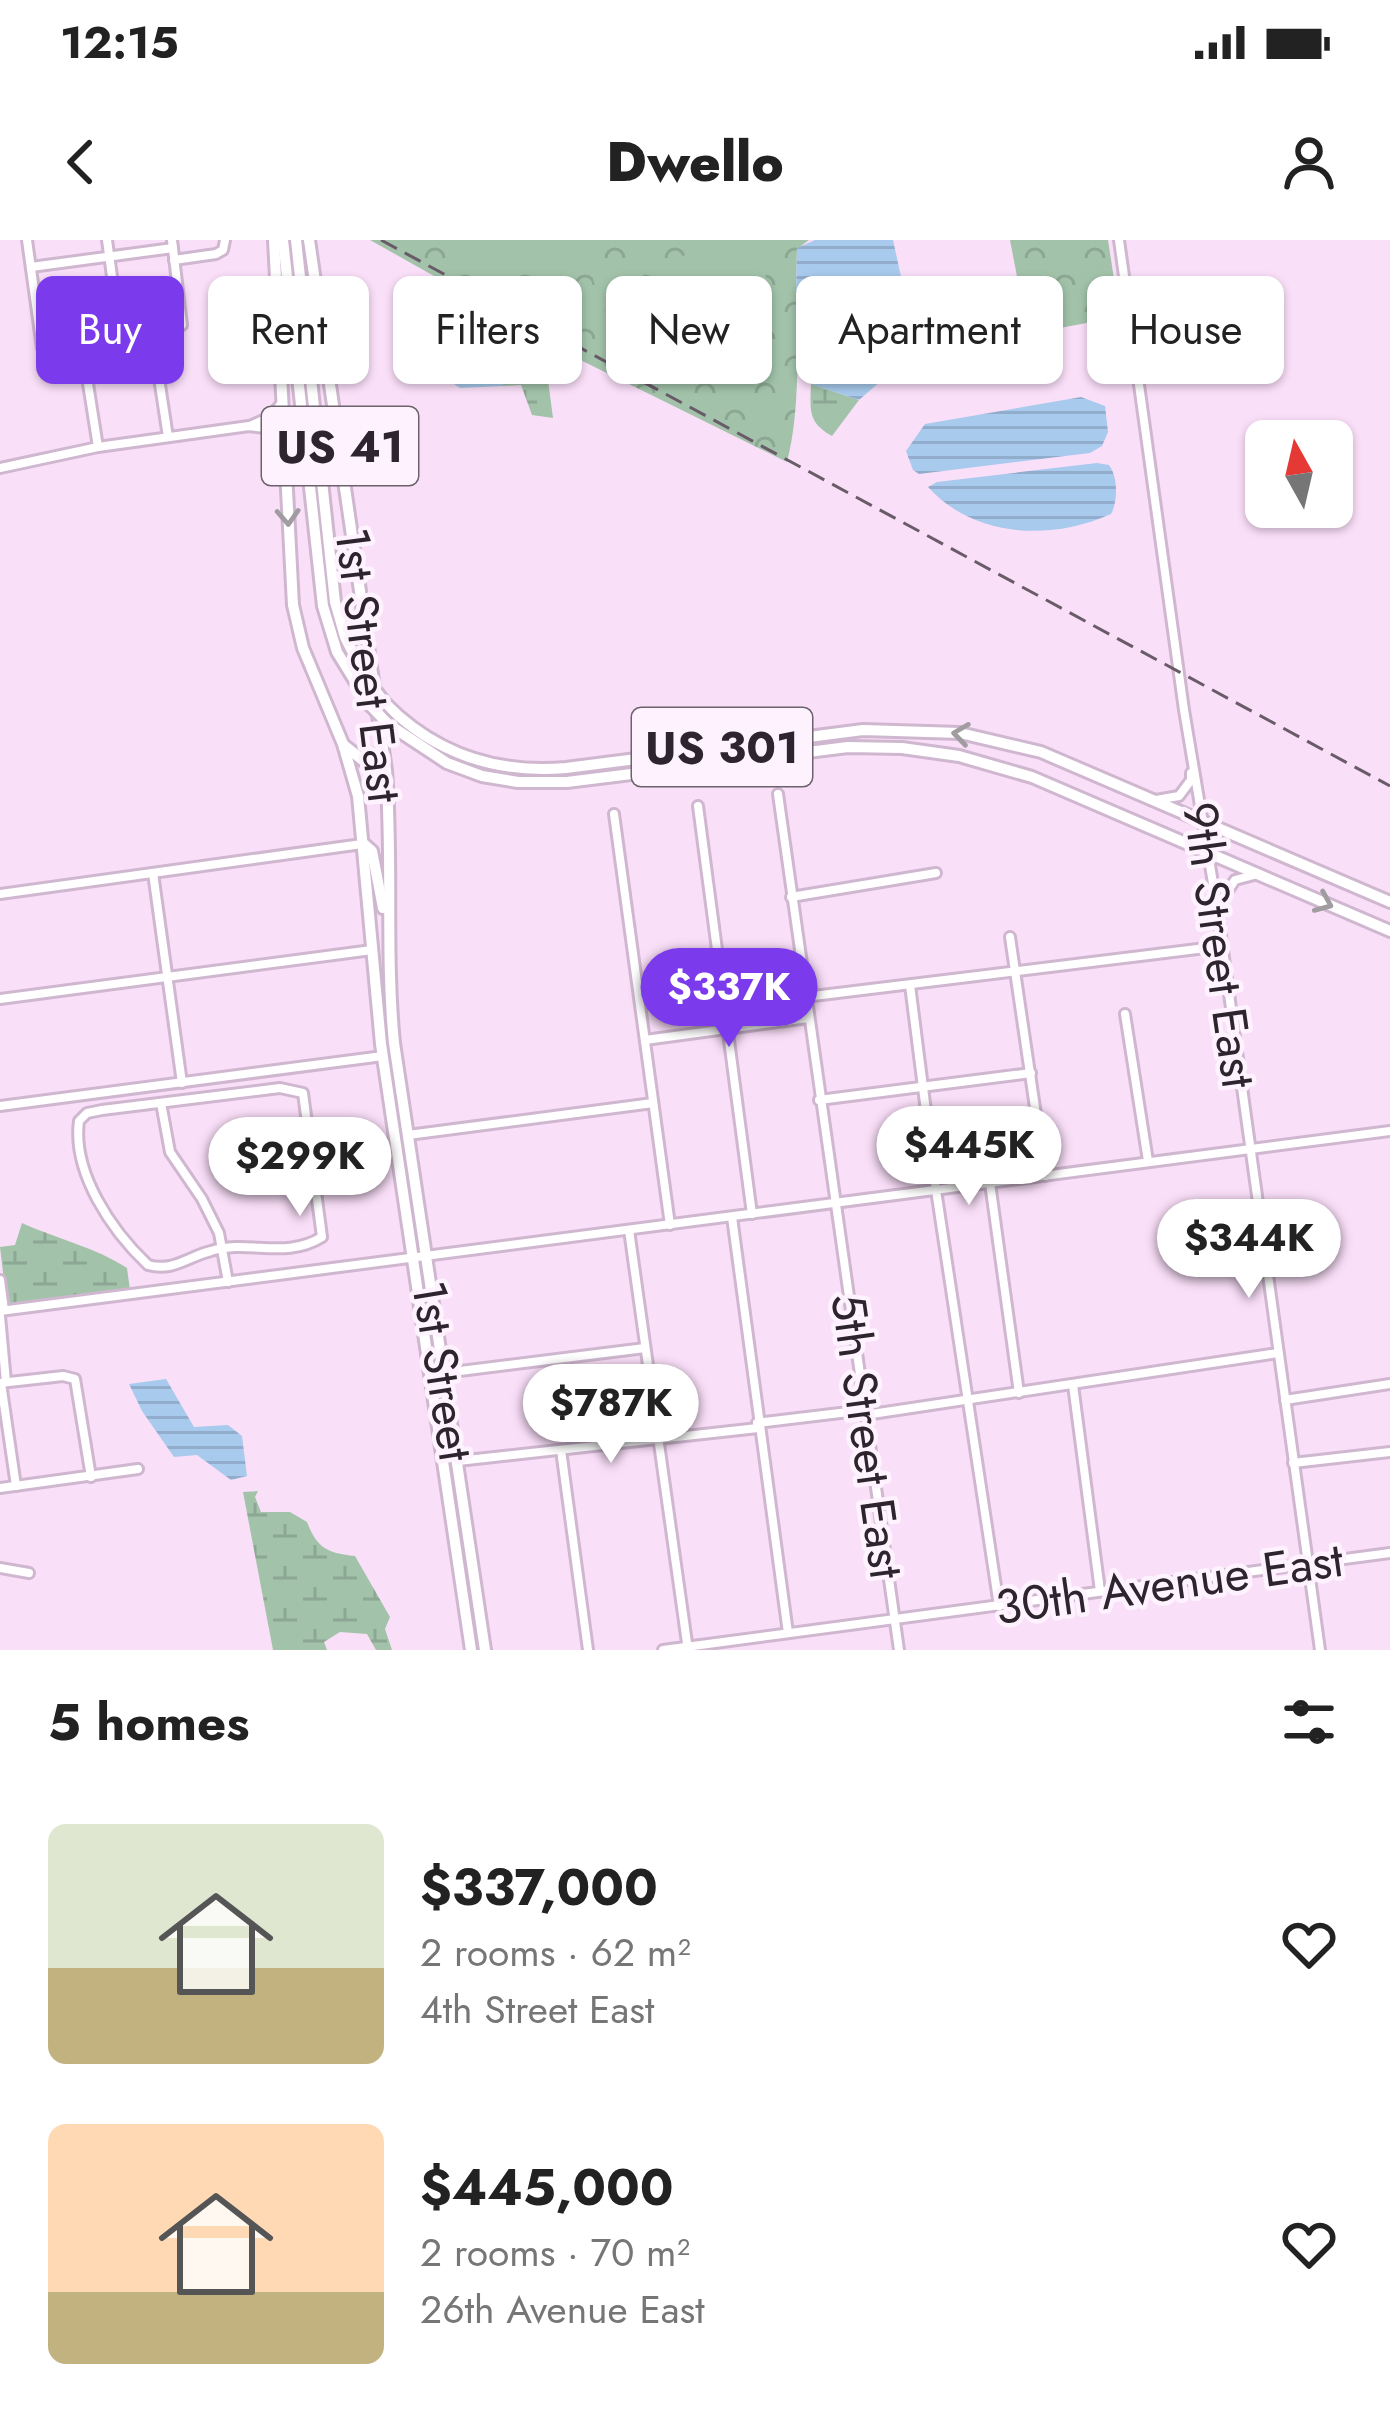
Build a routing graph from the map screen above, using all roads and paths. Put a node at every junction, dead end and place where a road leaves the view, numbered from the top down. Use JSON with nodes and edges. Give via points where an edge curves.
{"nodes":[{"id":1,"x":27,"y":240,"type":"edge"},
{"id":2,"x":107,"y":240,"type":"edge"},
{"id":3,"x":225,"y":240,"type":"edge"},
{"id":4,"x":278,"y":240,"type":"edge"},
{"id":5,"x":296,"y":240,"type":"edge"},
{"id":6,"x":309,"y":240,"type":"edge"},
{"id":7,"x":1119,"y":240,"type":"edge"},
{"id":8,"x":173,"y":244,"type":"edge"},
{"id":9,"x":109,"y":256,"type":"junction"},
{"id":10,"x":174,"y":260,"type":"junction"},
{"id":11,"x":31,"y":267,"type":"junction"},
{"id":12,"x":112,"y":276,"type":"edge"},
{"id":13,"x":176,"y":276,"type":"edge"},
{"id":14,"x":36,"y":304,"type":"edge"},
{"id":15,"x":88,"y":384,"type":"edge"},
{"id":16,"x":160,"y":384,"type":"edge"},
{"id":17,"x":283,"y":400,"type":"junction"},
{"id":18,"x":248,"y":426,"type":"junction"},
{"id":19,"x":168,"y":437,"type":"junction"},
{"id":20,"x":284,"y":440,"type":"junction"},
{"id":21,"x":98,"y":447,"type":"junction"},
{"id":22,"x":0,"y":468,"type":"edge"},
{"id":23,"x":343,"y":744,"type":"junction"},
{"id":24,"x":383,"y":747,"type":"junction"},
{"id":25,"x":1192,"y":759,"type":"junction"},
{"id":26,"x":778,"y":794,"type":"dead end"},
{"id":27,"x":1154,"y":800,"type":"junction"},
{"id":28,"x":698,"y":806,"type":"dead end"},
{"id":29,"x":614,"y":814,"type":"dead end"},
{"id":30,"x":1203,"y":822,"type":"junction"},
{"id":31,"x":364,"y":844,"type":"junction"},
{"id":32,"x":1207,"y":854,"type":"junction"},
{"id":33,"x":153,"y":873,"type":"junction"},
{"id":34,"x":936,"y":873,"type":"dead end"},
{"id":35,"x":1258,"y":874,"type":"junction"},
{"id":36,"x":0,"y":894,"type":"edge"},
{"id":37,"x":791,"y":897,"type":"junction"},
{"id":38,"x":1390,"y":902,"type":"edge"},
{"id":39,"x":1217,"y":907,"type":"junction"},
{"id":40,"x":388,"y":926,"type":"junction"},
{"id":41,"x":1390,"y":931,"type":"edge"},
{"id":42,"x":1010,"y":937,"type":"dead end"},
{"id":43,"x":1222,"y":946,"type":"junction"},
{"id":44,"x":388,"y":948,"type":"joint"},
{"id":45,"x":372,"y":950,"type":"junction"},
{"id":46,"x":1017,"y":972,"type":"junction"},
{"id":47,"x":168,"y":976,"type":"junction"},
{"id":48,"x":910,"y":985,"type":"junction"},
{"id":49,"x":805,"y":997,"type":"junction"},
{"id":50,"x":0,"y":999,"type":"edge"},
{"id":51,"x":1125,"y":1014,"type":"dead end"},
{"id":52,"x":808,"y":1018,"type":"junction"},
{"id":53,"x":726,"y":1029,"type":"junction"},
{"id":54,"x":645,"y":1040,"type":"junction"},
{"id":55,"x":383,"y":1057,"type":"junction"},
{"id":56,"x":1031,"y":1073,"type":"junction"},
{"id":57,"x":182,"y":1083,"type":"junction"},
{"id":58,"x":400,"y":1085,"type":"junction"},
{"id":59,"x":924,"y":1087,"type":"junction"},
{"id":60,"x":819,"y":1100,"type":"junction"},
{"id":61,"x":161,"y":1103,"type":"junction"},
{"id":62,"x":653,"y":1103,"type":"junction"},
{"id":63,"x":0,"y":1106,"type":"edge"},
{"id":64,"x":1390,"y":1130,"type":"edge"},
{"id":65,"x":408,"y":1135,"type":"junction"},
{"id":66,"x":1250,"y":1150,"type":"junction"},
{"id":67,"x":1148,"y":1161,"type":"junction"},
{"id":68,"x":1045,"y":1176,"type":"junction"},
{"id":69,"x":990,"y":1184,"type":"junction"},
{"id":70,"x":936,"y":1190,"type":"junction"},
{"id":71,"x":833,"y":1203,"type":"junction"},
{"id":72,"x":752,"y":1214,"type":"junction"},
{"id":73,"x":732,"y":1217,"type":"junction"},
{"id":74,"x":670,"y":1225,"type":"junction"},
{"id":75,"x":629,"y":1230,"type":"junction"},
{"id":76,"x":222,"y":1249,"type":"junction"},
{"id":77,"x":418,"y":1258,"type":"junction"},
{"id":78,"x":0,"y":1280,"type":"edge"},
{"id":79,"x":228,"y":1282,"type":"junction"},
{"id":80,"x":1,"y":1312,"type":"edge"},
{"id":81,"x":645,"y":1348,"type":"junction"},
{"id":82,"x":1278,"y":1353,"type":"junction"},
{"id":83,"x":437,"y":1375,"type":"junction"},
{"id":84,"x":2,"y":1383,"type":"edge"},
{"id":85,"x":1390,"y":1384,"type":"edge"},
{"id":86,"x":1072,"y":1385,"type":"junction"},
{"id":87,"x":1019,"y":1393,"type":"junction"},
{"id":88,"x":967,"y":1400,"type":"junction"},
{"id":89,"x":1285,"y":1400,"type":"junction"},
{"id":90,"x":865,"y":1413,"type":"junction"},
{"id":91,"x":758,"y":1426,"type":"junction"},
{"id":92,"x":658,"y":1438,"type":"junction"},
{"id":93,"x":561,"y":1450,"type":"junction"},
{"id":94,"x":1390,"y":1452,"type":"edge"},
{"id":95,"x":458,"y":1461,"type":"junction"},
{"id":96,"x":1293,"y":1463,"type":"junction"},
{"id":97,"x":138,"y":1469,"type":"dead end"},
{"id":98,"x":446,"y":1474,"type":"junction"},
{"id":99,"x":91,"y":1477,"type":"junction"},
{"id":100,"x":16,"y":1486,"type":"junction"},
{"id":101,"x":0,"y":1488,"type":"edge"},
{"id":102,"x":1390,"y":1553,"type":"edge"},
{"id":103,"x":1308,"y":1564,"type":"junction"},
{"id":104,"x":0,"y":1568,"type":"edge"},
{"id":105,"x":474,"y":1570,"type":"junction"},
{"id":106,"x":29,"y":1573,"type":"dead end"},
{"id":107,"x":1100,"y":1592,"type":"junction"},
{"id":108,"x":999,"y":1606,"type":"junction"},
{"id":109,"x":895,"y":1619,"type":"junction"},
{"id":110,"x":788,"y":1633,"type":"junction"},
{"id":111,"x":688,"y":1648,"type":"edge"},
{"id":112,"x":471,"y":1650,"type":"edge"},
{"id":113,"x":485,"y":1650,"type":"edge"},
{"id":114,"x":588,"y":1650,"type":"edge"},
{"id":115,"x":663,"y":1650,"type":"edge"},
{"id":116,"x":898,"y":1650,"type":"edge"},
{"id":117,"x":1320,"y":1650,"type":"edge"}],
"edges":[{"from":1,"to":11,"type":"street"},
{"from":2,"to":9,"type":"street"},
{"from":3,"to":10,"type":"street","via":[[216,254]]},
{"from":4,"to":17,"type":"main road","number":"US 41"},
{"from":4,"to":32,"type":"main road","number":"US 301","bridge":true,"via":[[323,606],[337,652],[388,724],[447,764],[518,782],[567,782],[831,748],[942,753],[1032,777]]},
{"from":27,"to":5,"type":"main road","number":"US 301","one_way":true,"bridge":true,"via":[[1011,743],[915,729],[555,769],[506,767],[438,744],[385,703],[365,676],[335,602]]},
{"from":6,"to":24,"type":"main road","name":"1st Street East","number":"US 41"},
{"from":7,"to":25,"type":"street","name":"9th Street East"},
{"from":8,"to":9,"type":"street"},
{"from":8,"to":10,"type":"street"},
{"from":9,"to":11,"type":"street"},
{"from":9,"to":12,"type":"street"},
{"from":10,"to":13,"type":"street"},
{"from":11,"to":14,"type":"street"},
{"from":15,"to":21,"type":"street"},
{"from":16,"to":19,"type":"street"},
{"from":17,"to":18,"type":"street"},
{"from":17,"to":20,"type":"main road","number":"US 41"},
{"from":18,"to":19,"type":"street"},
{"from":18,"to":20,"type":"street","via":[[273,429]]},
{"from":19,"to":21,"type":"street"},
{"from":20,"to":23,"type":"main road","number":"US 41","one_way":true,"via":[[295,618]]},
{"from":21,"to":22,"type":"street"},
{"from":23,"to":24,"type":"main road","via":[[365,762]]},
{"from":23,"to":31,"type":"main road","number":"US 41"},
{"from":24,"to":40,"type":"main road","name":"1st Street East","number":"US 41"},
{"from":25,"to":27,"type":"street","via":[[1185,791]]},
{"from":25,"to":30,"type":"street","name":"9th Street East"},
{"from":26,"to":37,"type":"street","name":"5th Street East"},
{"from":27,"to":30,"type":"main road","number":"US 301"},
{"from":28,"to":53,"type":"street"},
{"from":29,"to":54,"type":"street"},
{"from":30,"to":32,"type":"street","name":"9th Street East"},
{"from":30,"to":38,"type":"main road","number":"US 301"},
{"from":31,"to":33,"type":"street"},
{"from":31,"to":40,"type":"main road"},
{"from":31,"to":45,"type":"main road","number":"US 41"},
{"from":32,"to":35,"type":"main road","number":"US 301"},
{"from":32,"to":39,"type":"street","name":"9th Street East"},
{"from":33,"to":36,"type":"street"},
{"from":33,"to":47,"type":"street"},
{"from":34,"to":37,"type":"street"},
{"from":35,"to":39,"type":"street","via":[[1235,880]]},
{"from":35,"to":41,"type":"main road","number":"US 301","one_way":true},
{"from":37,"to":49,"type":"street","name":"5th Street East"},
{"from":39,"to":43,"type":"street","name":"9th Street East"},
{"from":40,"to":44,"type":"main road","name":"1st Street East","number":"US 41"},
{"from":40,"to":45,"type":"main road"},
{"from":42,"to":46,"type":"street"},
{"from":43,"to":46,"type":"street"},
{"from":43,"to":66,"type":"street","name":"9th Street East"},
{"from":44,"to":58,"type":"main road","name":"1st Street","number":"US 41"},
{"from":45,"to":47,"type":"street"},
{"from":45,"to":55,"type":"main road","name":"1st Street","number":"US 41"},
{"from":45,"to":58,"type":"main road"},
{"from":46,"to":48,"type":"street"},
{"from":46,"to":56,"type":"street"},
{"from":47,"to":50,"type":"street"},
{"from":47,"to":57,"type":"street"},
{"from":48,"to":49,"type":"street"},
{"from":48,"to":59,"type":"street"},
{"from":49,"to":52,"type":"street","name":"5th Street East"},
{"from":51,"to":67,"type":"street"},
{"from":52,"to":53,"type":"street"},
{"from":52,"to":60,"type":"street","name":"5th Street East"},
{"from":53,"to":54,"type":"street"},
{"from":53,"to":72,"type":"street"},
{"from":54,"to":62,"type":"street"},
{"from":55,"to":57,"type":"street"},
{"from":55,"to":77,"type":"main road","name":"1st Street","number":"US 41"},
{"from":56,"to":59,"type":"street"},
{"from":56,"to":68,"type":"street"},
{"from":57,"to":63,"type":"street"},
{"from":58,"to":65,"type":"main road","name":"1st Street","number":"US 41"},
{"from":59,"to":60,"type":"street"},
{"from":59,"to":70,"type":"street"},
{"from":60,"to":71,"type":"street","name":"5th Street East"},
{"from":61,"to":76,"type":"street","via":[[170,1151]]},
{"from":61,"to":76,"type":"street","via":[[86,1113],[77,1129],[83,1165],[110,1220],[148,1265],[172,1267]]},
{"from":61,"to":76,"type":"street","via":[[280,1088],[303,1093],[322,1237],[293,1250]]},
{"from":62,"to":65,"type":"street"},
{"from":62,"to":74,"type":"street"},
{"from":64,"to":66,"type":"street"},
{"from":65,"to":77,"type":"main road","name":"1st Street","number":"US 41"},
{"from":66,"to":67,"type":"street"},
{"from":66,"to":82,"type":"street","name":"9th Street East"},
{"from":67,"to":68,"type":"street"},
{"from":68,"to":69,"type":"street"},
{"from":69,"to":70,"type":"street"},
{"from":69,"to":87,"type":"street"},
{"from":70,"to":71,"type":"street"},
{"from":70,"to":88,"type":"street"},
{"from":71,"to":72,"type":"street"},
{"from":71,"to":90,"type":"street","name":"5th Street East"},
{"from":72,"to":73,"type":"street"},
{"from":73,"to":74,"type":"street"},
{"from":73,"to":91,"type":"street"},
{"from":74,"to":75,"type":"street"},
{"from":75,"to":77,"type":"street"},
{"from":75,"to":81,"type":"street"},
{"from":76,"to":79,"type":"street"},
{"from":77,"to":79,"type":"street"},
{"from":77,"to":83,"type":"main road","name":"1st Street","number":"US 41"},
{"from":78,"to":80,"type":"street"},
{"from":79,"to":80,"type":"street"},
{"from":80,"to":84,"type":"street"},
{"from":81,"to":83,"type":"street"},
{"from":81,"to":92,"type":"street"},
{"from":82,"to":86,"type":"street"},
{"from":82,"to":89,"type":"street","name":"9th Street East"},
{"from":83,"to":95,"type":"main road","name":"1st Street","number":"US 41"},
{"from":83,"to":98,"type":"main road","name":"1st Street","number":"US 41"},
{"from":84,"to":99,"type":"street","via":[[73,1377]]},
{"from":84,"to":100,"type":"street"},
{"from":85,"to":89,"type":"street"},
{"from":86,"to":87,"type":"street"},
{"from":86,"to":107,"type":"street"},
{"from":87,"to":88,"type":"street"},
{"from":88,"to":90,"type":"street"},
{"from":88,"to":108,"type":"street"},
{"from":89,"to":96,"type":"street","name":"9th Street East"},
{"from":90,"to":91,"type":"street"},
{"from":90,"to":109,"type":"street","name":"5th Street East"},
{"from":91,"to":92,"type":"street"},
{"from":91,"to":110,"type":"street"},
{"from":92,"to":93,"type":"street"},
{"from":92,"to":111,"type":"street"},
{"from":93,"to":95,"type":"street"},
{"from":93,"to":114,"type":"street"},
{"from":94,"to":96,"type":"street"},
{"from":95,"to":105,"type":"main road","name":"1st Street","number":"US 41"},
{"from":96,"to":103,"type":"street","name":"9th Street East"},
{"from":97,"to":99,"type":"street"},
{"from":98,"to":105,"type":"main road"},
{"from":98,"to":112,"type":"main road","name":"1st Street","number":"US 41"},
{"from":99,"to":100,"type":"street"},
{"from":100,"to":101,"type":"street"},
{"from":102,"to":103,"type":"street","name":"30th Avenue East"},
{"from":103,"to":107,"type":"street","name":"30th Avenue East"},
{"from":103,"to":117,"type":"street","name":"9th Street East"},
{"from":104,"to":106,"type":"street"},
{"from":105,"to":113,"type":"main road","name":"1st Street","number":"US 41"},
{"from":107,"to":108,"type":"street","name":"30th Avenue East"},
{"from":108,"to":109,"type":"street","name":"30th Avenue East"},
{"from":109,"to":110,"type":"street","name":"30th Avenue East"},
{"from":109,"to":116,"type":"street","name":"5th Street East"},
{"from":110,"to":111,"type":"street","name":"30th Avenue East"},
{"from":111,"to":115,"type":"street","name":"30th Avenue East"}]}
